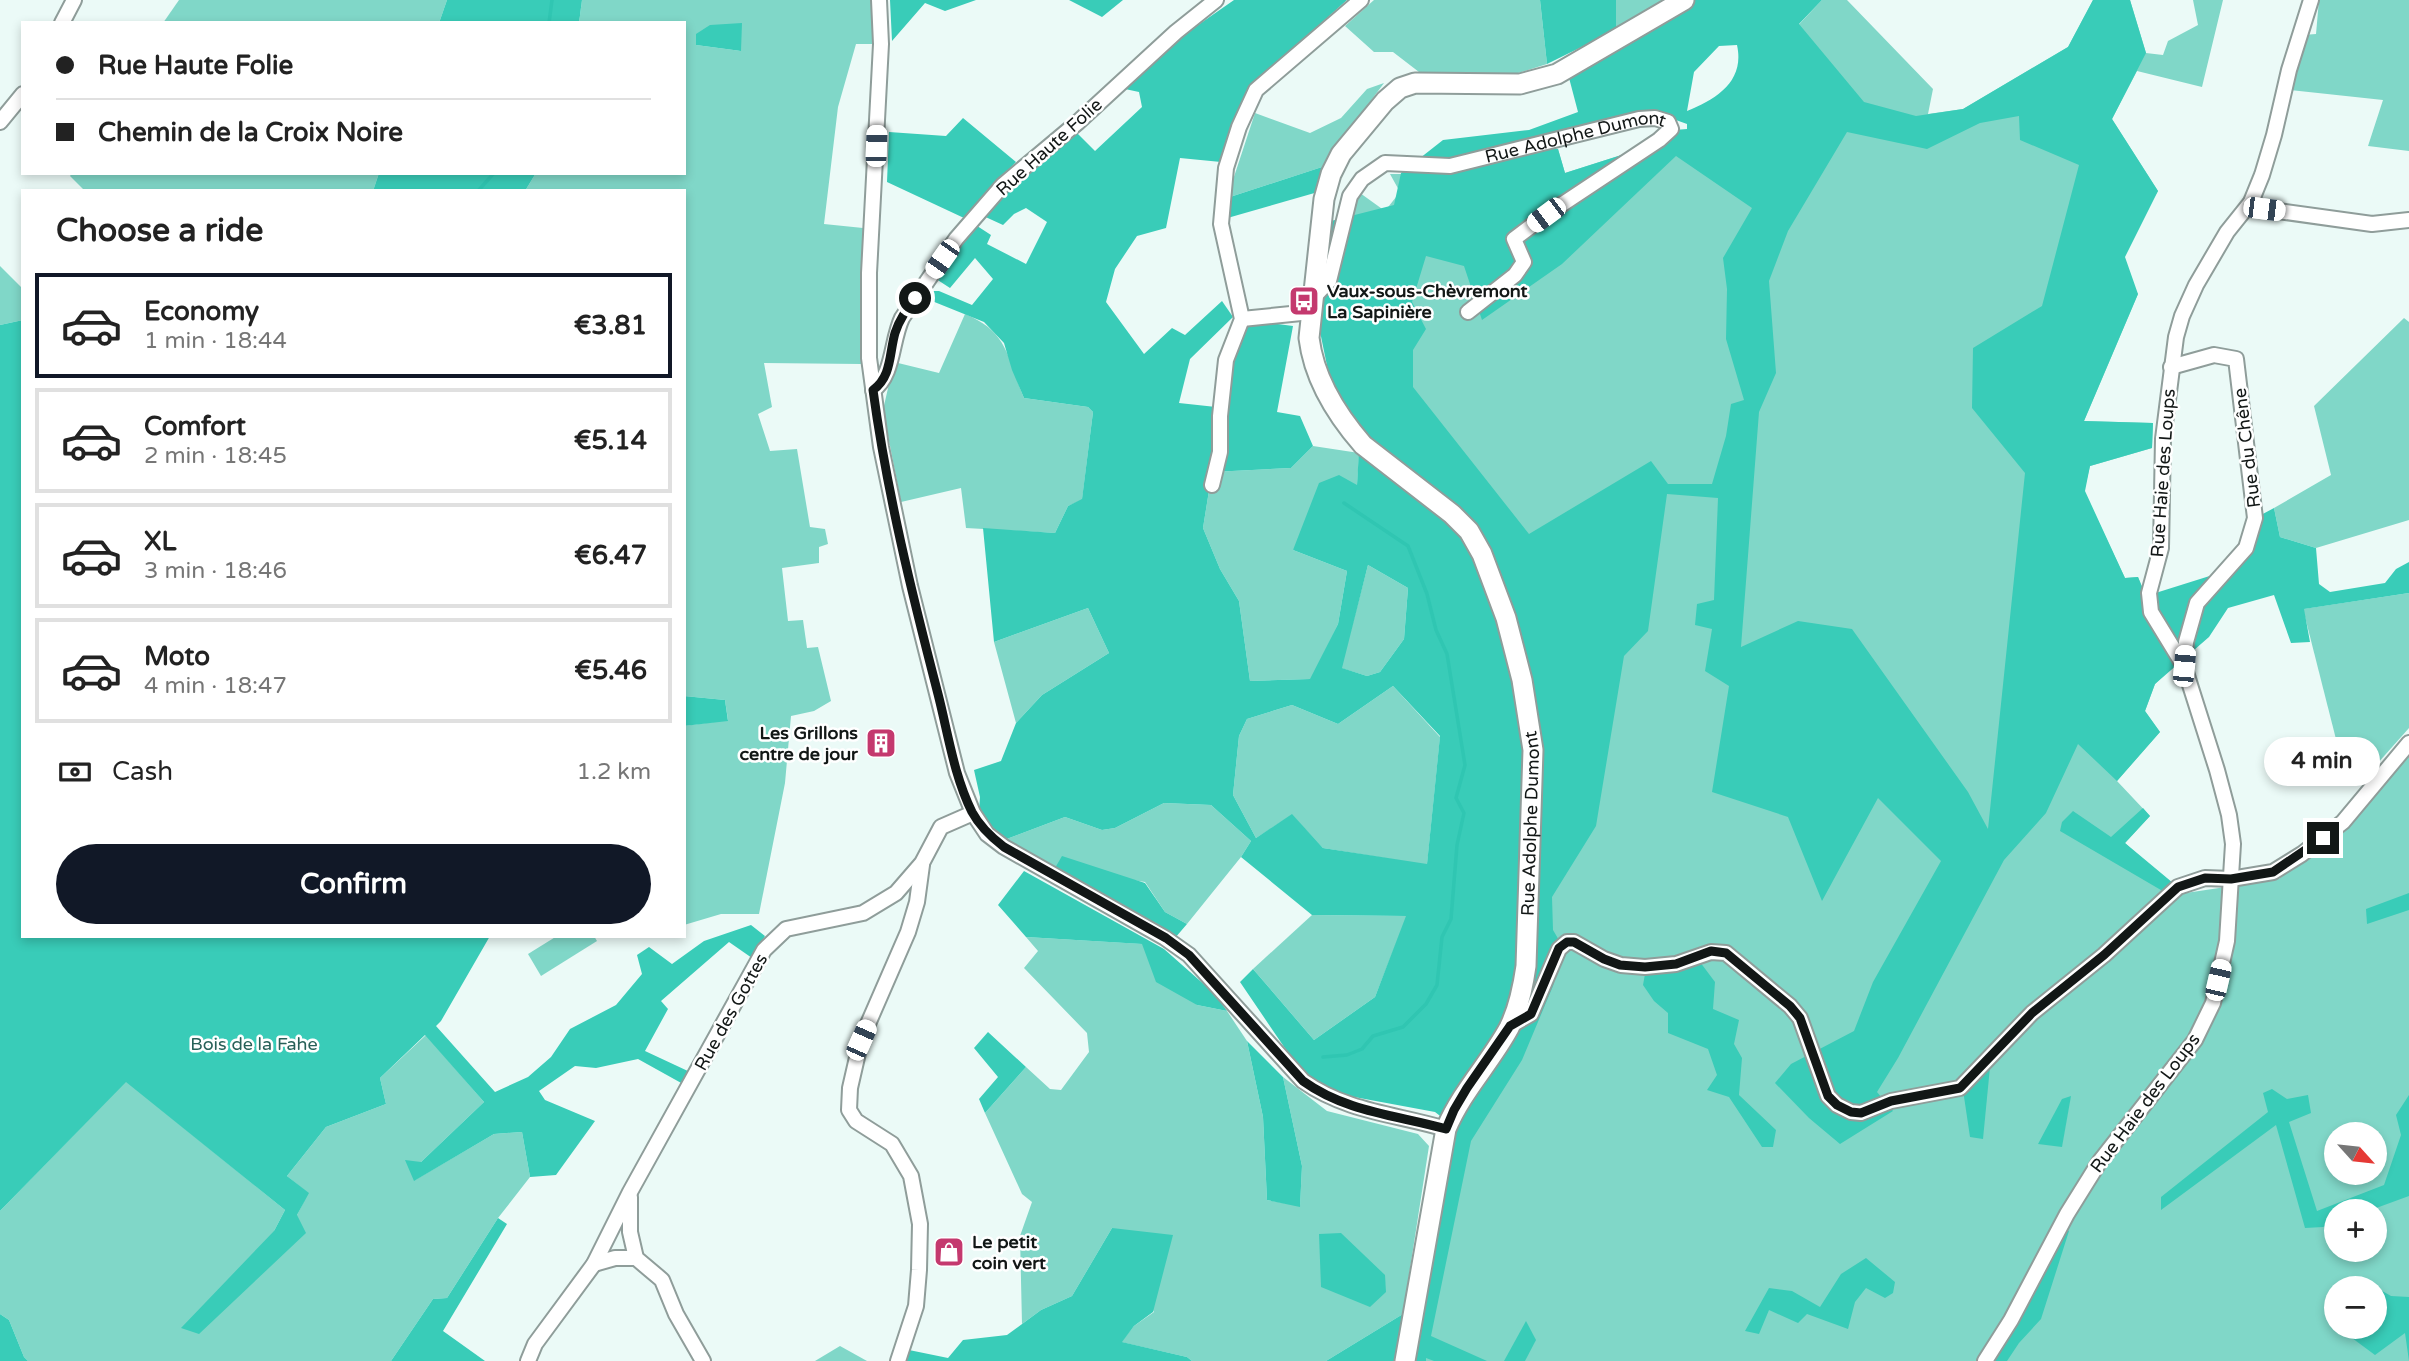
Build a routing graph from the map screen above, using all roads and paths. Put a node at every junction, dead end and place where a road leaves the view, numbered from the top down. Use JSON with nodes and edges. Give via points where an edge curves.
{"nodes":[{"id":1,"x":74,"y":0,"type":"edge"},
{"id":2,"x":879,"y":0,"type":"edge"},
{"id":3,"x":1216,"y":0,"type":"edge"},
{"id":4,"x":1361,"y":0,"type":"edge"},
{"id":5,"x":1684,"y":0,"type":"edge"},
{"id":6,"x":2311,"y":0,"type":"edge"},
{"id":7,"x":63,"y":21,"type":"edge"},
{"id":8,"x":21,"y":96,"type":"edge"},
{"id":9,"x":0,"y":122,"type":"edge"},
{"id":10,"x":2251,"y":202,"type":"junction"},
{"id":11,"x":2409,"y":220,"type":"edge"},
{"id":12,"x":1312,"y":305,"type":"junction"},
{"id":13,"x":1468,"y":312,"type":"dead end"},
{"id":14,"x":1242,"y":319,"type":"junction"},
{"id":15,"x":2171,"y":367,"type":"junction"},
{"id":16,"x":873,"y":390,"type":"junction"},
{"id":17,"x":1212,"y":485,"type":"dead end"},
{"id":18,"x":2184,"y":666,"type":"junction"},
{"id":19,"x":2409,"y":743,"type":"edge"},
{"id":20,"x":972,"y":813,"type":"junction"},
{"id":21,"x":922,"y":863,"type":"junction"},
{"id":22,"x":2231,"y":879,"type":"junction"},
{"id":23,"x":1510,"y":1026,"type":"junction"},
{"id":24,"x":1446,"y":1129,"type":"junction"},
{"id":25,"x":631,"y":1192,"type":"junction"},
{"id":26,"x":636,"y":1258,"type":"junction"},
{"id":27,"x":594,"y":1264,"type":"junction"},
{"id":28,"x":528,"y":1361,"type":"edge"},
{"id":29,"x":703,"y":1361,"type":"edge"},
{"id":30,"x":898,"y":1361,"type":"edge"},
{"id":31,"x":1405,"y":1361,"type":"edge"},
{"id":32,"x":1985,"y":1361,"type":"edge"}],
"edges":[{"from":1,"to":7,"type":"street"},
{"from":2,"to":16,"type":"street","via":[[881,44],[869,273]]},
{"from":3,"to":16,"type":"street","name":"Rue Haute Folie","via":[[1003,185],[956,239],[901,318],[886,376]]},
{"from":4,"to":14,"type":"street","via":[[1256,90],[1239,127],[1226,168],[1221,224]]},
{"from":5,"to":12,"type":"main road","name":"Rue Adolphe Dumont","via":[[1541,80],[1520,85],[1428,81],[1392,94],[1341,154],[1331,174]]},
{"from":6,"to":10,"type":"street","name":"Rue Haie des Loups"},
{"from":8,"to":9,"type":"street"},
{"from":10,"to":11,"type":"street","via":[[2264,209],[2372,224]]},
{"from":10,"to":15,"type":"street","name":"Rue Haie des Loups","via":[[2196,285],[2182,316]]},
{"from":12,"to":13,"type":"street","name":"Rue Adolphe Dumont","via":[[1329,281],[1350,196],[1362,179],[1385,163],[1450,166],[1639,119],[1668,122],[1671,129],[1659,140],[1514,239],[1524,262],[1515,275]]},
{"from":12,"to":14,"type":"street"},
{"from":12,"to":23,"type":"main road","name":"Rue Adolphe Dumont","via":[[1312,361],[1334,407],[1363,445],[1469,531],[1506,618],[1524,691],[1534,769],[1526,965]]},
{"from":14,"to":17,"type":"street","via":[[1226,359],[1220,452]]},
{"from":15,"to":18,"type":"street","name":"Rue Haie des Loups","via":[[2163,439],[2161,548],[2149,604]]},
{"from":15,"to":18,"type":"street","name":"Rue du Chêne","via":[[2214,355],[2236,359],[2255,518],[2246,548],[2197,603]]},
{"from":16,"to":20,"type":"street","via":[[910,586],[957,773]]},
{"from":18,"to":22,"type":"street","name":"Rue Haie des Loups","via":[[2229,815]]},
{"from":19,"to":22,"type":"street","via":[[2343,822],[2302,854],[2273,872]]},
{"from":20,"to":21,"type":"street","name":"Rue des Gottes","via":[[941,827]]},
{"from":20,"to":24,"type":"street","via":[[1004,847],[1189,955],[1303,1081],[1323,1095],[1342,1104]]},
{"from":21,"to":25,"type":"street","name":"Rue des Gottes","via":[[896,893],[863,913],[786,929],[765,950]]},
{"from":21,"to":30,"type":"street","via":[[908,933],[861,1040],[850,1088],[849,1110],[856,1121],[892,1144],[911,1176],[920,1224],[916,1306]]},
{"from":22,"to":23,"type":"street","via":[[2205,878],[2178,887],[2032,1013],[1960,1088],[1891,1101],[1861,1113],[1837,1105],[1828,1096],[1800,1018],[1790,1006],[1726,953],[1711,951],[1676,964],[1645,967],[1620,965],[1567,942],[1559,948],[1531,1014]]},
{"from":22,"to":32,"type":"street","name":"Rue Haie des Loups","via":[[2224,954],[2213,1003],[2195,1040],[2100,1161]]},
{"from":23,"to":24,"type":"main road","name":"Rue Adolphe Dumont","via":[[1467,1088]]},
{"from":24,"to":31,"type":"main road","name":"Rue Adolphe Dumont"},
{"from":25,"to":26,"type":"street","name":"Rue des Gottes","via":[[630,1232]]},
{"from":25,"to":27,"type":"street","name":"Rue des Gottes"},
{"from":26,"to":27,"type":"street"},
{"from":26,"to":29,"type":"street","via":[[663,1280]]},
{"from":27,"to":28,"type":"street","name":"Rue des Gottes","via":[[535,1344]]}]}
